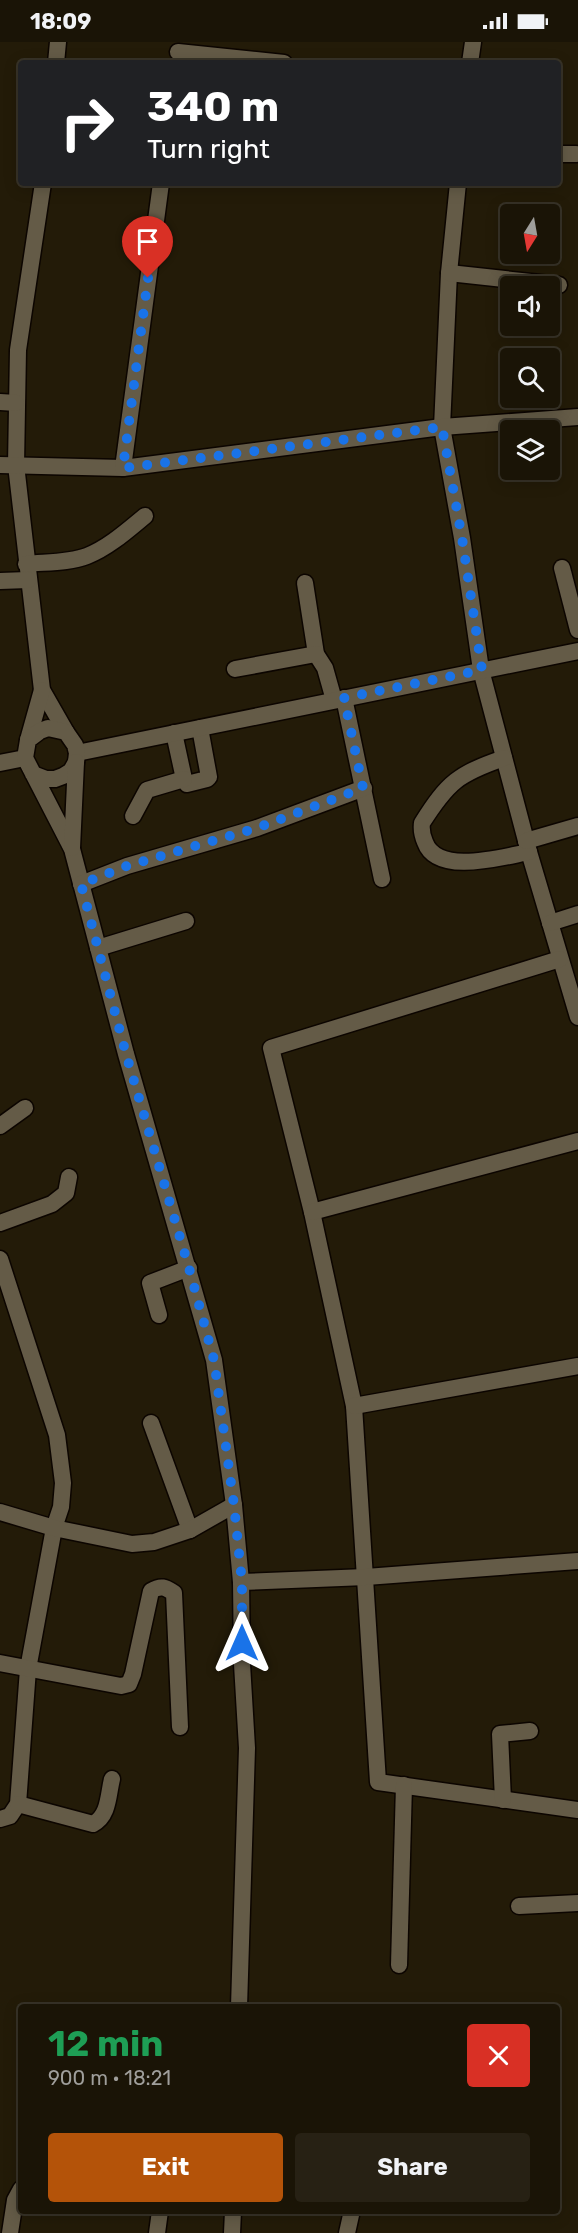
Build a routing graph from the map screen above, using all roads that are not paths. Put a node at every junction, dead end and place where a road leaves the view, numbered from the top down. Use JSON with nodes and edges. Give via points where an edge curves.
{"nodes":[{"id":1,"x":58,"y":42,"type":"edge"},
{"id":2,"x":473,"y":42,"type":"edge"},
{"id":3,"x":178,"y":52,"type":"edge"},
{"id":4,"x":56,"y":60,"type":"edge"},
{"id":5,"x":230,"y":60,"type":"edge"},
{"id":6,"x":470,"y":60,"type":"edge"},
{"id":7,"x":561,"y":154,"type":"edge"},
{"id":8,"x":576,"y":154,"type":"dead end"},
{"id":9,"x":43,"y":186,"type":"edge"},
{"id":10,"x":161,"y":186,"type":"edge"},
{"id":11,"x":458,"y":186,"type":"edge"},
{"id":12,"x":449,"y":273,"type":"junction"},
{"id":13,"x":500,"y":279,"type":"edge"},
{"id":14,"x":8,"y":403,"type":"edge"},
{"id":15,"x":578,"y":417,"type":"edge"},
{"id":16,"x":442,"y":427,"type":"junction"},
{"id":17,"x":8,"y":465,"type":"edge"},
{"id":18,"x":123,"y":468,"type":"junction"},
{"id":19,"x":145,"y":516,"type":"dead end"},
{"id":20,"x":562,"y":568,"type":"dead end"},
{"id":21,"x":27,"y":572,"type":"junction"},
{"id":22,"x":0,"y":581,"type":"edge"},
{"id":23,"x":305,"y":583,"type":"dead end"},
{"id":24,"x":578,"y":630,"type":"edge"},
{"id":25,"x":578,"y":651,"type":"edge"},
{"id":26,"x":316,"y":654,"type":"junction"},
{"id":27,"x":235,"y":669,"type":"dead end"},
{"id":28,"x":482,"y":670,"type":"junction"},
{"id":29,"x":42,"y":690,"type":"junction"},
{"id":30,"x":339,"y":699,"type":"junction"},
{"id":31,"x":200,"y":728,"type":"junction"},
{"id":32,"x":66,"y":732,"type":"junction"},
{"id":33,"x":174,"y":733,"type":"junction"},
{"id":34,"x":28,"y":740,"type":"junction"},
{"id":35,"x":25,"y":758,"type":"junction"},
{"id":36,"x":76,"y":758,"type":"junction"},
{"id":37,"x":504,"y":758,"type":"junction"},
{"id":38,"x":0,"y":763,"type":"edge"},
{"id":39,"x":33,"y":774,"type":"junction"},
{"id":40,"x":184,"y":779,"type":"junction"},
{"id":41,"x":363,"y":788,"type":"junction"},
{"id":42,"x":133,"y":816,"type":"dead end"},
{"id":43,"x":578,"y":826,"type":"edge"},
{"id":44,"x":527,"y":846,"type":"junction"},
{"id":45,"x":72,"y":849,"type":"junction"},
{"id":46,"x":382,"y":879,"type":"dead end"},
{"id":47,"x":81,"y":884,"type":"junction"},
{"id":48,"x":578,"y":914,"type":"edge"},
{"id":49,"x":186,"y":921,"type":"dead end"},
{"id":50,"x":550,"y":923,"type":"junction"},
{"id":51,"x":98,"y":948,"type":"junction"},
{"id":52,"x":560,"y":959,"type":"junction"},
{"id":53,"x":578,"y":1017,"type":"edge"},
{"id":54,"x":25,"y":1108,"type":"dead end"},
{"id":55,"x":0,"y":1126,"type":"edge"},
{"id":56,"x":578,"y":1141,"type":"edge"},
{"id":57,"x":69,"y":1177,"type":"dead end"},
{"id":58,"x":312,"y":1212,"type":"junction"},
{"id":59,"x":0,"y":1223,"type":"edge"},
{"id":60,"x":0,"y":1259,"type":"edge"},
{"id":61,"x":189,"y":1268,"type":"junction"},
{"id":62,"x":159,"y":1315,"type":"dead end"},
{"id":63,"x":578,"y":1366,"type":"edge"},
{"id":64,"x":354,"y":1406,"type":"junction"},
{"id":65,"x":151,"y":1423,"type":"dead end"},
{"id":66,"x":234,"y":1505,"type":"junction"},
{"id":67,"x":0,"y":1512,"type":"edge"},
{"id":68,"x":54,"y":1528,"type":"junction"},
{"id":69,"x":190,"y":1530,"type":"junction"},
{"id":70,"x":578,"y":1561,"type":"edge"},
{"id":71,"x":366,"y":1577,"type":"junction"},
{"id":72,"x":242,"y":1582,"type":"junction"},
{"id":73,"x":0,"y":1663,"type":"edge"},
{"id":74,"x":28,"y":1669,"type":"junction"},
{"id":75,"x":180,"y":1727,"type":"dead end"},
{"id":76,"x":530,"y":1731,"type":"dead end"},
{"id":77,"x":112,"y":1779,"type":"dead end"},
{"id":78,"x":404,"y":1785,"type":"junction"},
{"id":79,"x":503,"y":1800,"type":"junction"},
{"id":80,"x":18,"y":1804,"type":"junction"},
{"id":81,"x":578,"y":1810,"type":"edge"},
{"id":82,"x":0,"y":1819,"type":"edge"},
{"id":83,"x":578,"y":1903,"type":"edge"},
{"id":84,"x":519,"y":1906,"type":"dead end"},
{"id":85,"x":399,"y":1965,"type":"dead end"},
{"id":86,"x":239,"y":2004,"type":"edge"},
{"id":87,"x":18,"y":2194,"type":"edge"},
{"id":88,"x":160,"y":2214,"type":"edge"},
{"id":89,"x":232,"y":2214,"type":"edge"},
{"id":90,"x":350,"y":2214,"type":"edge"},
{"id":91,"x":10,"y":2233,"type":"edge"},
{"id":92,"x":157,"y":2233,"type":"edge"},
{"id":93,"x":232,"y":2233,"type":"edge"},
{"id":94,"x":347,"y":2233,"type":"edge"}],
"edges":[{"from":1,"to":4,"type":"street"},
{"from":2,"to":6,"type":"street"},
{"from":3,"to":5,"type":"street"},
{"from":7,"to":8,"type":"street"},
{"from":9,"to":14,"type":"street"},
{"from":10,"to":18,"type":"street"},
{"from":11,"to":12,"type":"street"},
{"from":12,"to":13,"type":"street"},
{"from":12,"to":16,"type":"street"},
{"from":14,"to":17,"type":"street"},
{"from":15,"to":16,"type":"street"},
{"from":16,"to":18,"type":"street"},
{"from":16,"to":28,"type":"street"},
{"from":17,"to":18,"type":"street"},
{"from":17,"to":21,"type":"street"},
{"from":19,"to":21,"type":"street","via":[[89,555]]},
{"from":20,"to":24,"type":"street"},
{"from":21,"to":22,"type":"street"},
{"from":21,"to":29,"type":"street"},
{"from":23,"to":26,"type":"street"},
{"from":25,"to":28,"type":"street"},
{"from":26,"to":27,"type":"street"},
{"from":26,"to":30,"type":"street"},
{"from":28,"to":30,"type":"street"},
{"from":28,"to":37,"type":"street"},
{"from":29,"to":32,"type":"street"},
{"from":29,"to":34,"type":"street"},
{"from":30,"to":31,"type":"street"},
{"from":30,"to":41,"type":"street"},
{"from":31,"to":33,"type":"street"},
{"from":31,"to":40,"type":"street","via":[[209,777],[187,784]]},
{"from":32,"to":34,"type":"street","via":[[48,728]]},
{"from":32,"to":36,"type":"street","via":[[75,745]]},
{"from":33,"to":36,"type":"street"},
{"from":33,"to":40,"type":"street"},
{"from":34,"to":35,"type":"street"},
{"from":35,"to":38,"type":"street"},
{"from":35,"to":39,"type":"street"},
{"from":36,"to":39,"type":"street","via":[[70,771],[55,779]]},
{"from":36,"to":45,"type":"street"},
{"from":37,"to":44,"type":"street"},
{"from":37,"to":44,"type":"street","via":[[454,780],[424,819],[421,832],[430,852],[449,861],[491,860]]},
{"from":39,"to":45,"type":"street"},
{"from":40,"to":42,"type":"street","via":[[147,790]]},
{"from":41,"to":46,"type":"street"},
{"from":41,"to":47,"type":"street","via":[[257,828],[127,866]]},
{"from":43,"to":44,"type":"street"},
{"from":44,"to":50,"type":"street"},
{"from":45,"to":47,"type":"street"},
{"from":47,"to":51,"type":"street"},
{"from":48,"to":50,"type":"street"},
{"from":49,"to":51,"type":"street"},
{"from":50,"to":52,"type":"street"},
{"from":51,"to":61,"type":"street"},
{"from":52,"to":53,"type":"street"},
{"from":52,"to":58,"type":"street","via":[[271,1047]]},
{"from":54,"to":55,"type":"street"},
{"from":56,"to":58,"type":"street"},
{"from":57,"to":59,"type":"street","via":[[66,1193],[52,1204]]},
{"from":58,"to":64,"type":"street"},
{"from":60,"to":68,"type":"street","via":[[57,1435],[63,1483]]},
{"from":61,"to":62,"type":"street","via":[[150,1284]]},
{"from":61,"to":66,"type":"street","via":[[214,1360]]},
{"from":63,"to":64,"type":"street"},
{"from":64,"to":71,"type":"street"},
{"from":65,"to":69,"type":"street"},
{"from":66,"to":69,"type":"street"},
{"from":66,"to":72,"type":"street"},
{"from":67,"to":68,"type":"street"},
{"from":68,"to":69,"type":"street","via":[[132,1544],[154,1542]]},
{"from":68,"to":74,"type":"street"},
{"from":70,"to":71,"type":"street"},
{"from":71,"to":72,"type":"street"},
{"from":71,"to":78,"type":"street","via":[[378,1782]]},
{"from":72,"to":86,"type":"street","via":[[246,1748]]},
{"from":73,"to":74,"type":"street"},
{"from":74,"to":75,"type":"street","via":[[121,1686],[129,1684],[152,1591],[165,1587],[174,1593]]},
{"from":74,"to":80,"type":"street"},
{"from":76,"to":79,"type":"street","via":[[500,1734]]},
{"from":77,"to":80,"type":"street","via":[[105,1814],[93,1824]]},
{"from":78,"to":79,"type":"street"},
{"from":78,"to":85,"type":"street"},
{"from":79,"to":81,"type":"street"},
{"from":80,"to":82,"type":"street","via":[[10,1816]]},
{"from":83,"to":84,"type":"street"},
{"from":87,"to":91,"type":"street"},
{"from":88,"to":92,"type":"street"},
{"from":89,"to":93,"type":"street"},
{"from":90,"to":94,"type":"street"}]}
